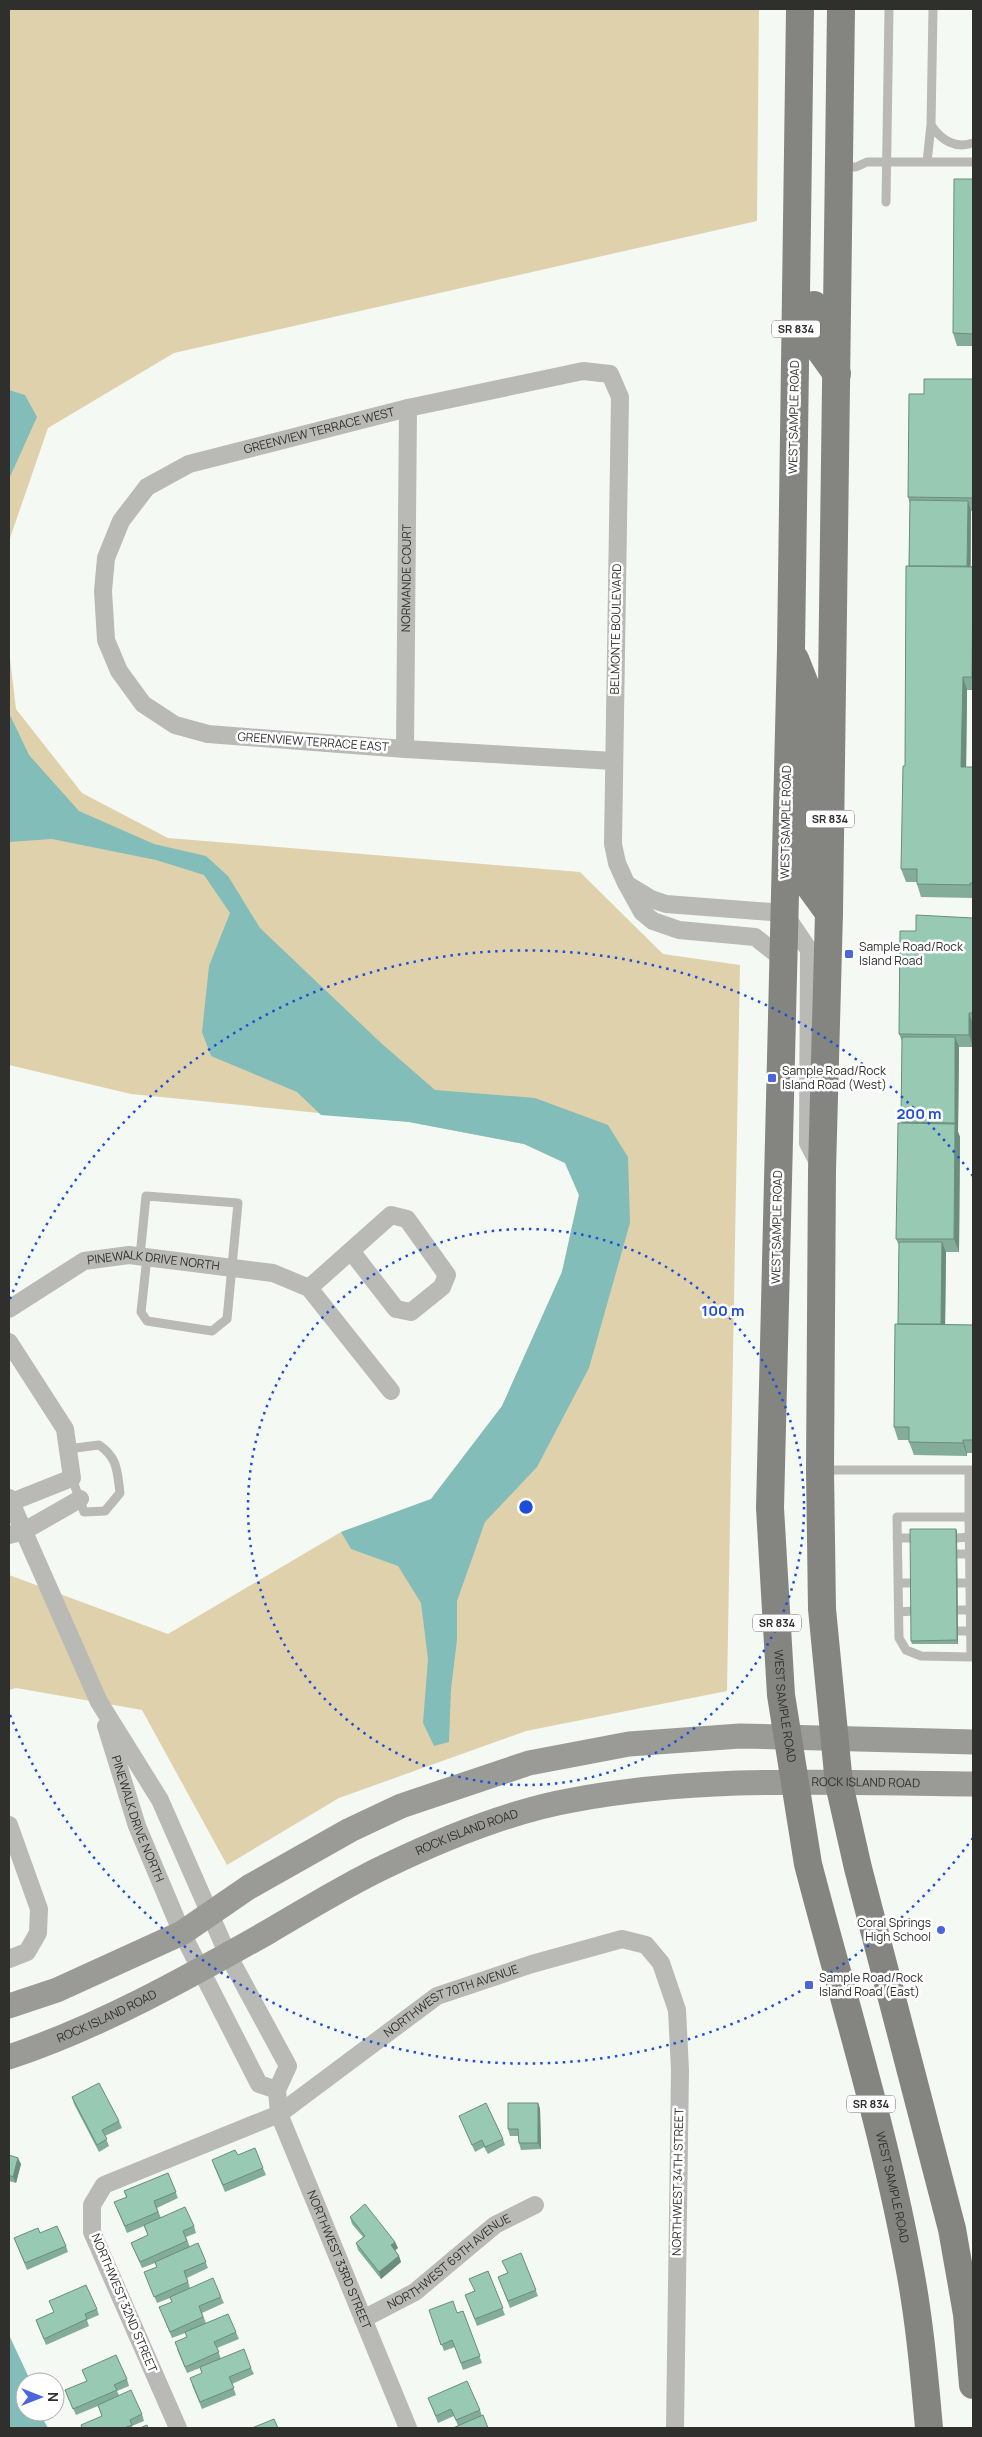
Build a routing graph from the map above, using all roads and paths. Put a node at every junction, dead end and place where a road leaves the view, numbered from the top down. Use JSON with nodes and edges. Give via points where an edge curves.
{"nodes":[{"id":1,"x":800,"y":9,"type":"edge"},
{"id":2,"x":841,"y":9,"type":"edge"},
{"id":3,"x":889,"y":9,"type":"edge"},
{"id":4,"x":933,"y":9,"type":"edge"},
{"id":5,"x":931,"y":125,"type":"junction"},
{"id":6,"x":973,"y":143,"type":"edge"},
{"id":7,"x":888,"y":162,"type":"junction"},
{"id":8,"x":927,"y":162,"type":"junction"},
{"id":9,"x":973,"y":162,"type":"edge"},
{"id":10,"x":840,"y":167,"type":"junction"},
{"id":11,"x":886,"y":202,"type":"dead end"},
{"id":12,"x":797,"y":242,"type":"junction"},
{"id":13,"x":610,"y":374,"type":"joint"},
{"id":14,"x":837,"y":374,"type":"junction"},
{"id":15,"x":408,"y":408,"type":"junction"},
{"id":16,"x":103,"y":591,"type":"joint"},
{"id":17,"x":791,"y":649,"type":"junction"},
{"id":18,"x":405,"y":749,"type":"junction"},
{"id":19,"x":614,"y":761,"type":"junction"},
{"id":20,"x":626,"y":883,"type":"junction"},
{"id":21,"x":784,"y":913,"type":"junction"},
{"id":22,"x":829,"y":913,"type":"junction"},
{"id":23,"x":783,"y":958,"type":"junction"},
{"id":24,"x":822,"y":1170,"type":"junction"},
{"id":25,"x":351,"y":1251,"type":"junction"},
{"id":26,"x":143,"y":1257,"type":"junction"},
{"id":27,"x":233,"y":1268,"type":"junction"},
{"id":28,"x":309,"y":1288,"type":"junction"},
{"id":29,"x":9,"y":1309,"type":"edge"},
{"id":30,"x":9,"y":1342,"type":"edge"},
{"id":31,"x":391,"y":1391,"type":"dead end"},
{"id":32,"x":67,"y":1449,"type":"junction"},
{"id":33,"x":820,"y":1470,"type":"junction"},
{"id":34,"x":971,"y":1470,"type":"edge"},
{"id":35,"x":72,"y":1478,"type":"junction"},
{"id":36,"x":80,"y":1499,"type":"junction"},
{"id":37,"x":9,"y":1501,"type":"edge"},
{"id":38,"x":971,"y":1517,"type":"edge"},
{"id":39,"x":16,"y":1533,"type":"edge"},
{"id":40,"x":970,"y":1537,"type":"junction"},
{"id":41,"x":897,"y":1538,"type":"junction"},
{"id":42,"x":911,"y":1538,"type":"edge"},
{"id":43,"x":957,"y":1538,"type":"edge"},
{"id":44,"x":957,"y":1554,"type":"edge"},
{"id":45,"x":970,"y":1554,"type":"junction"},
{"id":46,"x":958,"y":1582,"type":"edge"},
{"id":47,"x":970,"y":1582,"type":"junction"},
{"id":48,"x":898,"y":1583,"type":"junction"},
{"id":49,"x":912,"y":1583,"type":"edge"},
{"id":50,"x":958,"y":1610,"type":"edge"},
{"id":51,"x":970,"y":1610,"type":"junction"},
{"id":52,"x":912,"y":1611,"type":"edge"},
{"id":53,"x":899,"y":1612,"type":"junction"},
{"id":54,"x":958,"y":1631,"type":"edge"},
{"id":55,"x":970,"y":1631,"type":"junction"},
{"id":56,"x":972,"y":1657,"type":"edge"},
{"id":57,"x":99,"y":1702,"type":"junction"},
{"id":58,"x":789,"y":1737,"type":"junction"},
{"id":59,"x":833,"y":1738,"type":"junction"},
{"id":60,"x":973,"y":1742,"type":"edge"},
{"id":61,"x":794,"y":1783,"type":"junction"},
{"id":62,"x":839,"y":1784,"type":"junction"},
{"id":63,"x":973,"y":1784,"type":"edge"},
{"id":64,"x":9,"y":1825,"type":"edge"},
{"id":65,"x":211,"y":1915,"type":"junction"},
{"id":66,"x":182,"y":1933,"type":"junction"},
{"id":67,"x":646,"y":1945,"type":"joint"},
{"id":68,"x":228,"y":1954,"type":"junction"},
{"id":69,"x":9,"y":1959,"type":"edge"},
{"id":70,"x":201,"y":1970,"type":"junction"},
{"id":71,"x":9,"y":2006,"type":"edge"},
{"id":72,"x":9,"y":2057,"type":"edge"},
{"id":73,"x":277,"y":2090,"type":"junction"},
{"id":74,"x":280,"y":2114,"type":"junction"},
{"id":75,"x":535,"y":2206,"type":"dead end"},
{"id":76,"x":363,"y":2319,"type":"junction"},
{"id":77,"x":973,"y":2385,"type":"edge"},
{"id":78,"x":178,"y":2428,"type":"edge"},
{"id":79,"x":408,"y":2428,"type":"edge"},
{"id":80,"x":675,"y":2428,"type":"edge"},
{"id":81,"x":929,"y":2428,"type":"edge"}],
"edges":[{"from":1,"to":12,"type":"main road","name":"WEST SAMPLE ROAD","number":"SR 834"},
{"from":2,"to":10,"type":"main road","number":"SR 834"},
{"from":3,"to":7,"type":"lane"},
{"from":4,"to":5,"type":"lane"},
{"from":5,"to":6,"type":"lane","via":[[946,141],[956,145]]},
{"from":5,"to":8,"type":"lane"},
{"from":7,"to":8,"type":"lane"},
{"from":7,"to":10,"type":"lane"},
{"from":7,"to":11,"type":"lane"},
{"from":8,"to":9,"type":"lane"},
{"from":10,"to":14,"type":"main road","number":"SR 834"},
{"from":12,"to":14,"type":"main road","via":[[814,263],[814,342]]},
{"from":12,"to":17,"type":"main road","name":"WEST SAMPLE ROAD","number":"SR 834"},
{"from":13,"to":15,"type":"street","name":"GREENVIEW TERRACE WEST","via":[[583,370]]},
{"from":13,"to":19,"type":"street","name":"BELMONTE BOULEVARD","via":[[620,398]]},
{"from":14,"to":22,"type":"main road","number":"SR 834"},
{"from":15,"to":16,"type":"street","name":"GREENVIEW TERRACE WEST","via":[[189,464],[147,487],[121,521],[106,558]]},
{"from":15,"to":18,"type":"street","name":"NORMANDE COURT"},
{"from":16,"to":18,"type":"street","name":"GREENVIEW TERRACE EAST","via":[[106,640],[119,672],[143,704],[175,725],[208,734]]},
{"from":17,"to":21,"type":"main road","name":"WEST SAMPLE ROAD","number":"SR 834"},
{"from":17,"to":22,"type":"main road","via":[[810,697],[805,880]]},
{"from":18,"to":19,"type":"street","name":"GREENVIEW TERRACE EAST"},
{"from":19,"to":20,"type":"street","name":"BELMONTE BOULEVARD","via":[[613,844]]},
{"from":20,"to":21,"type":"street","via":[[651,899],[666,904]]},
{"from":20,"to":23,"type":"street","name":"BELMONTE BOULEVARD","via":[[642,912],[653,921],[679,930],[756,937]]},
{"from":21,"to":23,"type":"main road","name":"WEST SAMPLE ROAD","number":"SR 834"},
{"from":21,"to":24,"type":"street","via":[[809,950],[808,1143]]},
{"from":22,"to":24,"type":"main road","number":"SR 834"},
{"from":23,"to":58,"type":"main road","name":"WEST SAMPLE ROAD","number":"SR 834","via":[[770,1508],[781,1695]]},
{"from":24,"to":33,"type":"main road","number":"SR 834"},
{"from":25,"to":25,"type":"street","via":[[391,1215],[407,1220],[447,1275],[442,1288],[411,1312],[396,1308]]},
{"from":25,"to":28,"type":"street"},
{"from":26,"to":27,"type":"street","name":"PINEWALK DRIVE NORTH"},
{"from":26,"to":27,"type":"lane","via":[[141,1312],[147,1321],[212,1331],[227,1319]]},
{"from":26,"to":27,"type":"lane","via":[[146,1196],[238,1203]]},
{"from":26,"to":29,"type":"street","name":"PINEWALK DRIVE NORTH","via":[[130,1255],[84,1261]]},
{"from":27,"to":28,"type":"street","name":"PINEWALK DRIVE NORTH","via":[[273,1273]]},
{"from":28,"to":31,"type":"street","name":"PINEWALK DRIVE NORTH"},
{"from":30,"to":32,"type":"street","via":[[64,1429]]},
{"from":32,"to":35,"type":"street"},
{"from":32,"to":36,"type":"lane","via":[[99,1445],[112,1454],[117,1470],[120,1493],[105,1511],[84,1512]]},
{"from":33,"to":34,"type":"lane"},
{"from":33,"to":59,"type":"main road","number":"SR 834","via":[[822,1609]]},
{"from":34,"to":38,"type":"lane"},
{"from":35,"to":36,"type":"lane"},
{"from":35,"to":37,"type":"street","name":"PINEWALK DRIVE NORTH"},
{"from":36,"to":39,"type":"street"},
{"from":37,"to":39,"type":"street","name":"PINEWALK DRIVE NORTH"},
{"from":38,"to":40,"type":"lane"},
{"from":38,"to":41,"type":"lane","via":[[897,1517]]},
{"from":39,"to":57,"type":"street","name":"PINEWALK DRIVE NORTH"},
{"from":40,"to":43,"type":"lane"},
{"from":40,"to":45,"type":"lane"},
{"from":41,"to":42,"type":"lane"},
{"from":41,"to":48,"type":"lane","via":[[901,1555]]},
{"from":44,"to":45,"type":"lane"},
{"from":45,"to":47,"type":"lane"},
{"from":46,"to":47,"type":"lane"},
{"from":47,"to":51,"type":"lane"},
{"from":48,"to":49,"type":"lane"},
{"from":48,"to":53,"type":"lane"},
{"from":50,"to":51,"type":"lane"},
{"from":51,"to":55,"type":"lane"},
{"from":52,"to":53,"type":"lane"},
{"from":53,"to":56,"type":"lane","via":[[902,1632],[899,1638],[906,1650],[921,1656]]},
{"from":54,"to":55,"type":"lane"},
{"from":55,"to":56,"type":"lane"},
{"from":57,"to":65,"type":"street","name":"PINEWALK DRIVE NORTH","via":[[160,1800]]},
{"from":57,"to":66,"type":"street","name":"PINEWALK DRIVE NORTH","via":[[137,1826]]},
{"from":58,"to":59,"type":"main road"},
{"from":58,"to":61,"type":"main road","name":"WEST SAMPLE ROAD","number":"SR 834"},
{"from":58,"to":65,"type":"main road","via":[[724,1736],[629,1744],[522,1765],[401,1806],[350,1830],[249,1887]]},
{"from":59,"to":60,"type":"main road"},
{"from":59,"to":62,"type":"main road","number":"SR 834"},
{"from":61,"to":62,"type":"main road","name":"ROCK ISLAND ROAD"},
{"from":61,"to":68,"type":"main road","name":"ROCK ISLAND ROAD","via":[[688,1785],[622,1792],[570,1800],[507,1817],[385,1866]]},
{"from":61,"to":81,"type":"main road","name":"WEST SAMPLE ROAD","number":"SR 834","via":[[808,1864],[888,2168],[909,2261]]},
{"from":62,"to":63,"type":"main road","name":"ROCK ISLAND ROAD"},
{"from":62,"to":77,"type":"main road","number":"SR 834","via":[[952,2228],[967,2314]]},
{"from":64,"to":69,"type":"street","via":[[39,1909],[38,1933],[27,1952]]},
{"from":65,"to":66,"type":"main road"},
{"from":65,"to":68,"type":"street","name":"PINEWALK DRIVE NORTH"},
{"from":66,"to":70,"type":"street","name":"PINEWALK DRIVE NORTH"},
{"from":66,"to":71,"type":"main road","via":[[56,1990]]},
{"from":67,"to":74,"type":"street","name":"NORTHWEST 70TH AVENUE","via":[[622,1939],[532,1964],[437,1996]]},
{"from":67,"to":80,"type":"street","name":"NORTHWEST 34TH STREET","via":[[661,1963],[677,2010],[680,2070]]},
{"from":68,"to":70,"type":"main road","name":"ROCK ISLAND ROAD"},
{"from":68,"to":73,"type":"street","via":[[288,2066]]},
{"from":70,"to":72,"type":"main road","name":"ROCK ISLAND ROAD","via":[[61,2040]]},
{"from":70,"to":73,"type":"street","via":[[259,2084]]},
{"from":73,"to":74,"type":"street","name":"NORTHWEST 33RD STREET"},
{"from":74,"to":76,"type":"street","name":"NORTHWEST 33RD STREET"},
{"from":74,"to":78,"type":"street","name":"NORTHWEST 32ND STREET","via":[[104,2185],[92,2206],[92,2232]]},
{"from":75,"to":76,"type":"street","name":"NORTHWEST 69TH AVENUE","via":[[495,2225],[415,2292]]},
{"from":76,"to":79,"type":"street","name":"NORTHWEST 33RD STREET"}]}
